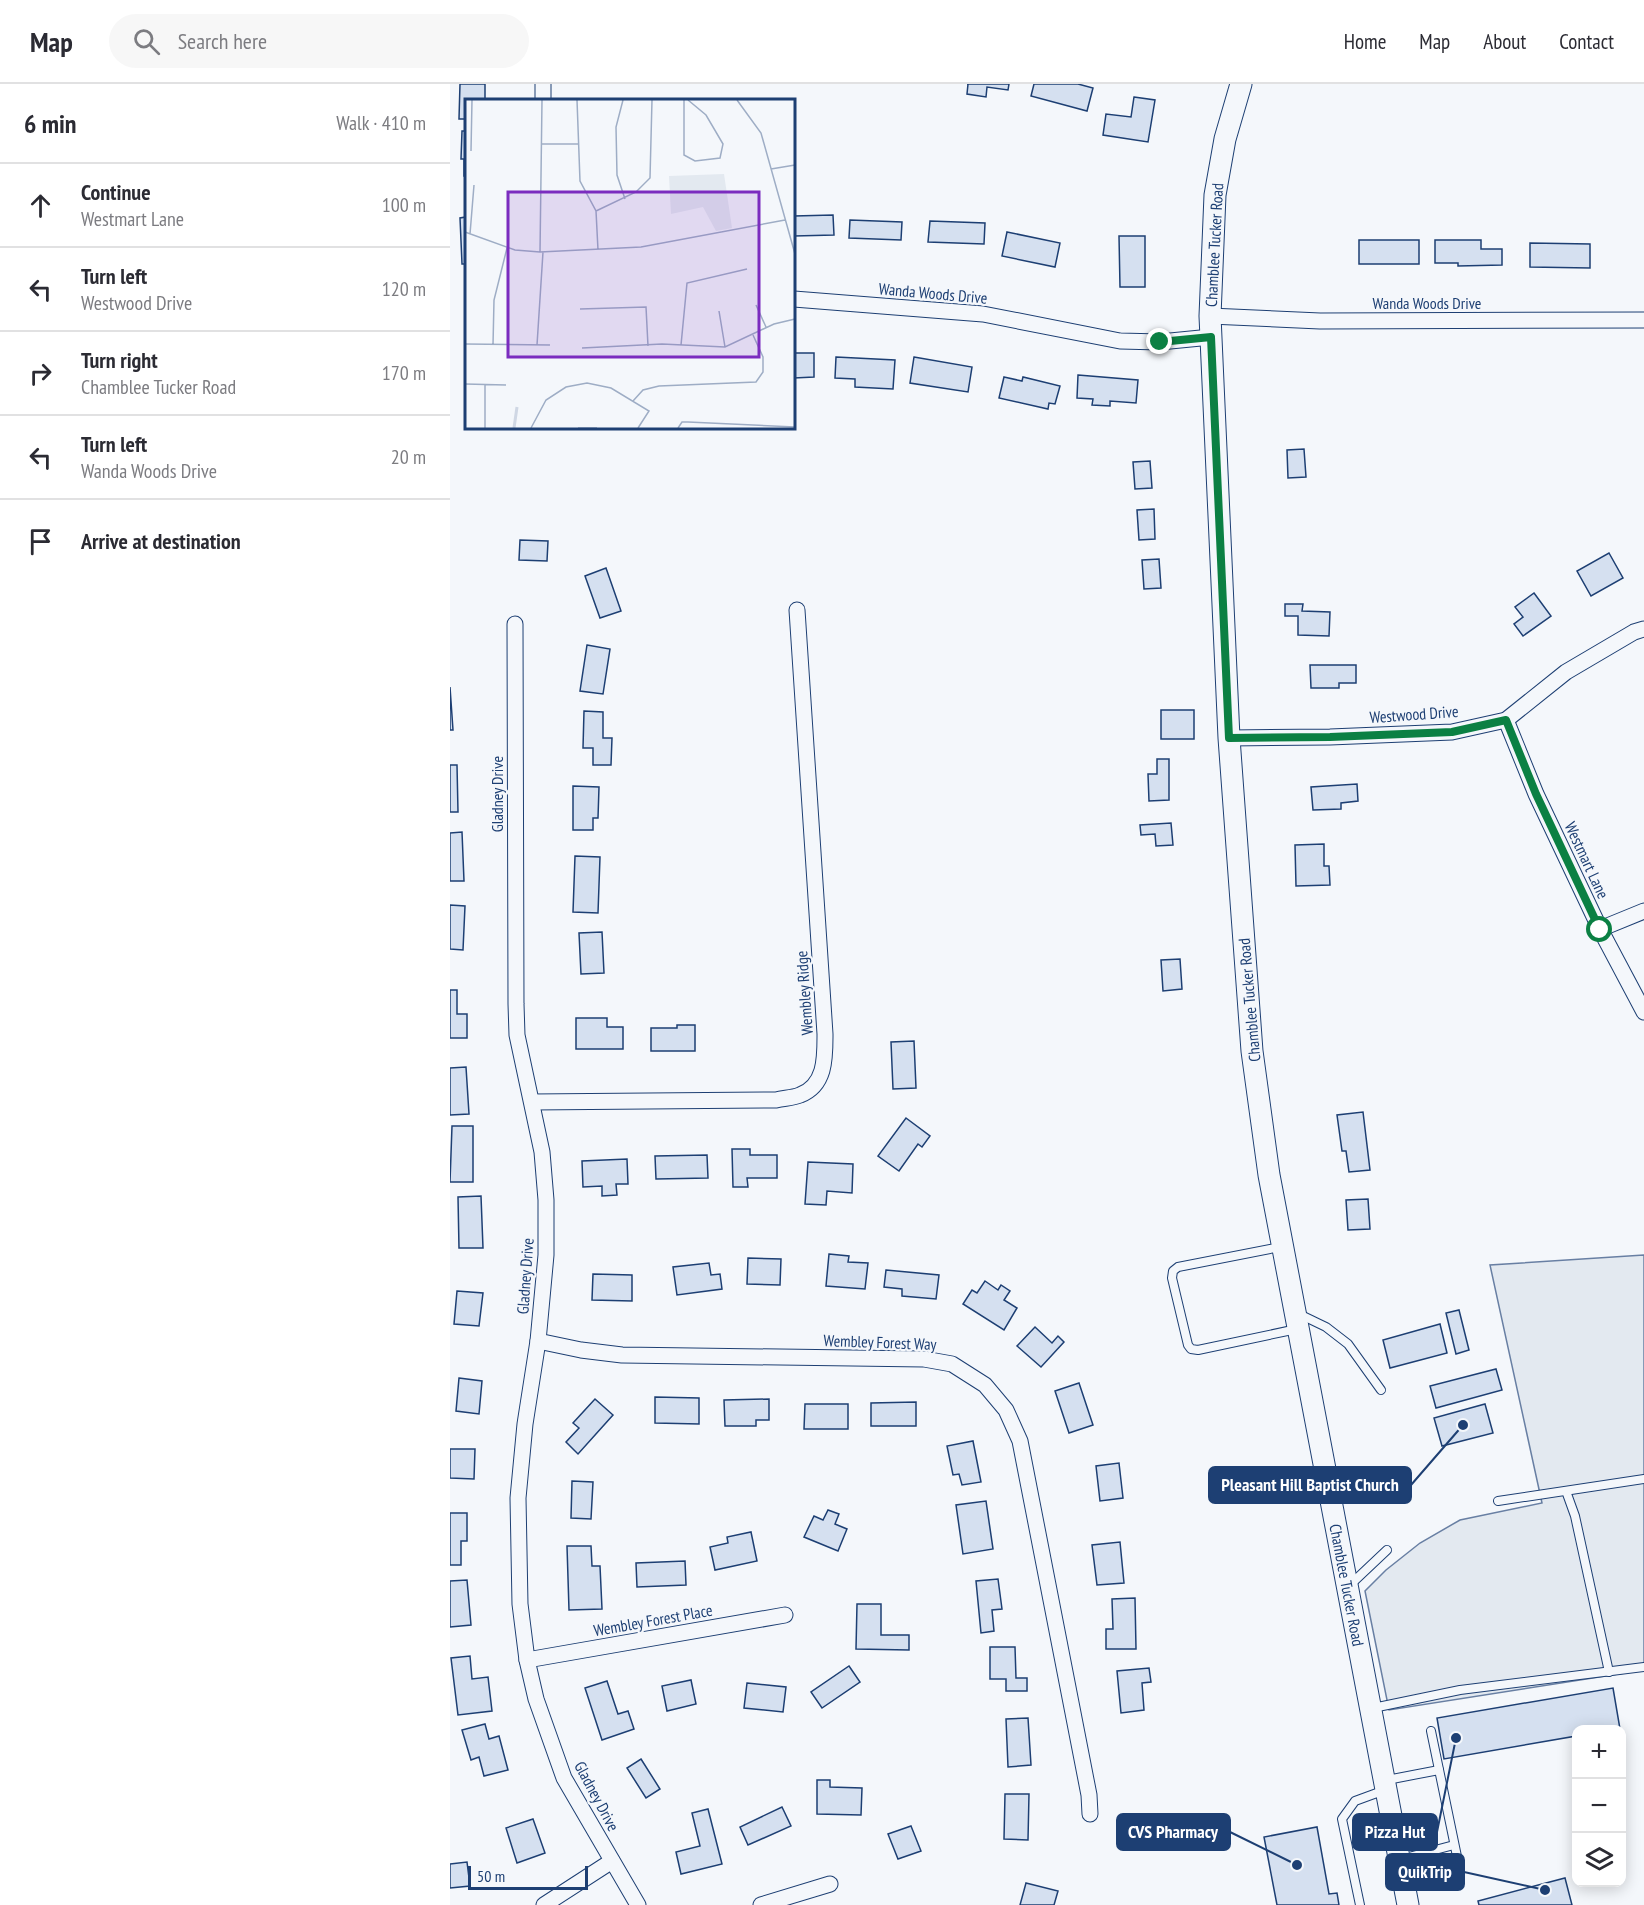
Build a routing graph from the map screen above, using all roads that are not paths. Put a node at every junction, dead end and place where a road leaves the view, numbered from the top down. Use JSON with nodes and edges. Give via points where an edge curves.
{"nodes":[{"id":1,"x":1241,"y":84,"type":"edge"},
{"id":2,"x":795,"y":299,"type":"edge"},
{"id":3,"x":1644,"y":320,"type":"edge"},
{"id":4,"x":1211,"y":326,"type":"junction"},
{"id":5,"x":797,"y":610,"type":"dead end"},
{"id":6,"x":515,"y":624,"type":"dead end"},
{"id":7,"x":1644,"y":629,"type":"edge"},
{"id":8,"x":1506,"y":720,"type":"junction"},
{"id":9,"x":1229,"y":738,"type":"junction"},
{"id":10,"x":1644,"y":911,"type":"edge"},
{"id":11,"x":1600,"y":930,"type":"junction"},
{"id":12,"x":1644,"y":1012,"type":"edge"},
{"id":13,"x":532,"y":1102,"type":"junction"},
{"id":14,"x":1282,"y":1246,"type":"junction"},
{"id":15,"x":1297,"y":1320,"type":"junction"},
{"id":16,"x":538,"y":1341,"type":"junction"},
{"id":17,"x":1381,"y":1390,"type":"dead end"},
{"id":18,"x":1644,"y":1479,"type":"edge"},
{"id":19,"x":1566,"y":1491,"type":"junction"},
{"id":20,"x":1498,"y":1501,"type":"dead end"},
{"id":21,"x":1387,"y":1550,"type":"dead end"},
{"id":22,"x":1347,"y":1588,"type":"junction"},
{"id":23,"x":784,"y":1615,"type":"dead end"},
{"id":24,"x":527,"y":1660,"type":"junction"},
{"id":25,"x":1644,"y":1667,"type":"edge"},
{"id":26,"x":1609,"y":1672,"type":"junction"},
{"id":27,"x":1371,"y":1708,"type":"junction"},
{"id":28,"x":1431,"y":1731,"type":"dead end"},
{"id":29,"x":1439,"y":1770,"type":"junction"},
{"id":30,"x":1385,"y":1785,"type":"junction"},
{"id":31,"x":1090,"y":1814,"type":"dead end"},
{"id":32,"x":1454,"y":1845,"type":"junction"},
{"id":33,"x":1400,"y":1859,"type":"junction"},
{"id":34,"x":612,"y":1862,"type":"junction"},
{"id":35,"x":1459,"y":1866,"type":"dead end"},
{"id":36,"x":830,"y":1884,"type":"dead end"},
{"id":37,"x":544,"y":1905,"type":"edge"},
{"id":38,"x":638,"y":1905,"type":"edge"},
{"id":39,"x":762,"y":1905,"type":"edge"},
{"id":40,"x":1360,"y":1905,"type":"edge"},
{"id":41,"x":1408,"y":1905,"type":"edge"}],
"edges":[{"from":1,"to":4,"type":"main road","name":"Chamblee Tucker Road","via":[[1225,139],[1215,195]]},
{"from":2,"to":4,"type":"street","name":"Wanda Woods Drive","via":[[983,314],[1120,341],[1160,342]]},
{"from":3,"to":4,"type":"street","name":"Wanda Woods Drive","via":[[1320,321]]},
{"from":4,"to":9,"type":"main road","name":"Chamblee Tucker Road"},
{"from":5,"to":13,"type":"street","name":"Wembley Ridge","via":[[826,1061],[816,1085],[800,1095],[776,1100]]},
{"from":6,"to":13,"type":"street","name":"Gladney Drive","via":[[516,1004],[518,1035]]},
{"from":7,"to":8,"type":"street","name":"Westwood Drive","via":[[1566,672]]},
{"from":8,"to":9,"type":"street","name":"Westwood Drive","via":[[1452,732]]},
{"from":8,"to":11,"type":"street","name":"Westmart Lane"},
{"from":9,"to":14,"type":"main road","name":"Chamblee Tucker Road","via":[[1252,1051]]},
{"from":10,"to":11,"type":"street"},
{"from":11,"to":12,"type":"street","name":"Westmart Lane"},
{"from":13,"to":16,"type":"street","name":"Gladney Drive","via":[[546,1200],[546,1255]]},
{"from":14,"to":15,"type":"main road","name":"Chamblee Tucker Road"},
{"from":14,"to":15,"type":"lane","via":[[1178,1267],[1172,1278],[1191,1349]]},
{"from":15,"to":17,"type":"lane","via":[[1326,1327],[1348,1344]]},
{"from":15,"to":22,"type":"main road","name":"Chamblee Tucker Road"},
{"from":16,"to":24,"type":"street","name":"Gladney Drive","via":[[518,1498],[520,1604]]},
{"from":16,"to":31,"type":"street","name":"Wembley Forest Way","via":[[622,1355],[924,1359],[952,1364],[985,1385],[1006,1410],[1020,1441]]},
{"from":18,"to":19,"type":"lane"},
{"from":19,"to":20,"type":"lane"},
{"from":19,"to":26,"type":"lane"},
{"from":21,"to":22,"type":"lane"},
{"from":22,"to":27,"type":"main road","name":"Chamblee Tucker Road"},
{"from":23,"to":24,"type":"street","name":"Wembley Forest Place"},
{"from":24,"to":34,"type":"street","name":"Gladney Drive","via":[[536,1699],[564,1778]]},
{"from":25,"to":26,"type":"lane"},
{"from":26,"to":27,"type":"lane","via":[[1460,1690]]},
{"from":27,"to":30,"type":"main road","name":"Chamblee Tucker Road"},
{"from":28,"to":29,"type":"lane"},
{"from":29,"to":30,"type":"lane"},
{"from":29,"to":32,"type":"lane"},
{"from":30,"to":33,"type":"main road","name":"Chamblee Tucker Road"},
{"from":30,"to":40,"type":"lane","via":[[1355,1801],[1342,1819]]},
{"from":32,"to":33,"type":"lane"},
{"from":32,"to":35,"type":"lane"},
{"from":33,"to":41,"type":"main road","name":"Chamblee Tucker Road"},
{"from":34,"to":37,"type":"street"},
{"from":34,"to":38,"type":"street","name":"Gladney Drive"},
{"from":36,"to":39,"type":"street"}]}
